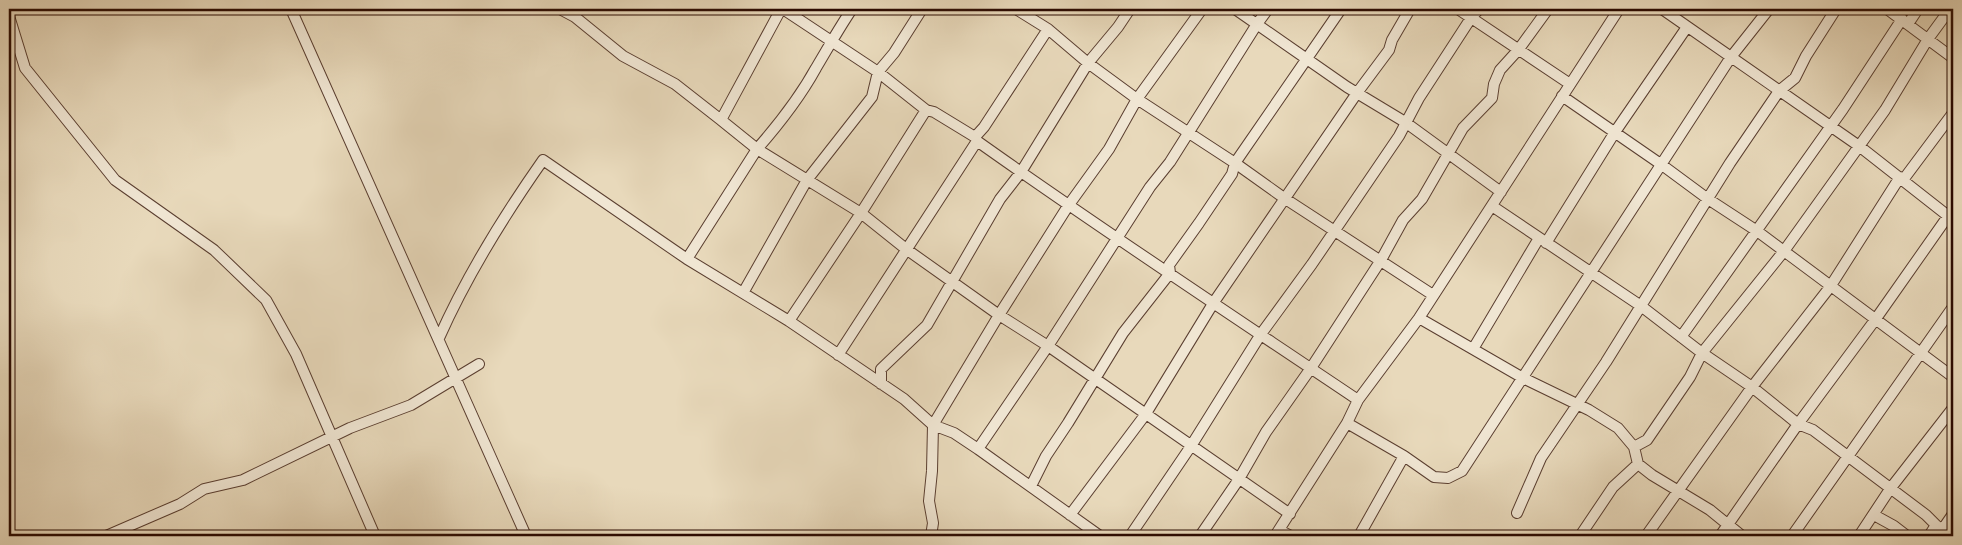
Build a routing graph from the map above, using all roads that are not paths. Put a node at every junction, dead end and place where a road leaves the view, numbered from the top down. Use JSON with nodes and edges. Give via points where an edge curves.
{"nodes":[{"id":1,"x":291,"y":9,"type":"edge"},
{"id":2,"x":560,"y":9,"type":"edge"},
{"id":3,"x":782,"y":9,"type":"edge"},
{"id":4,"x":852,"y":9,"type":"edge"},
{"id":5,"x":922,"y":9,"type":"edge"},
{"id":6,"x":1016,"y":9,"type":"edge"},
{"id":7,"x":1130,"y":9,"type":"edge"},
{"id":8,"x":1202,"y":9,"type":"edge"},
{"id":9,"x":1235,"y":9,"type":"edge"},
{"id":10,"x":1268,"y":9,"type":"edge"},
{"id":11,"x":1341,"y":9,"type":"edge"},
{"id":12,"x":1410,"y":9,"type":"edge"},
{"id":13,"x":1458,"y":9,"type":"edge"},
{"id":14,"x":1479,"y":9,"type":"edge"},
{"id":15,"x":1548,"y":9,"type":"edge"},
{"id":16,"x":1619,"y":9,"type":"edge"},
{"id":17,"x":1662,"y":9,"type":"edge"},
{"id":18,"x":1769,"y":9,"type":"edge"},
{"id":19,"x":1836,"y":9,"type":"edge"},
{"id":20,"x":1887,"y":9,"type":"edge"},
{"id":21,"x":1918,"y":9,"type":"edge"},
{"id":22,"x":1950,"y":9,"type":"edge"},
{"id":23,"x":9,"y":16,"type":"edge"},
{"id":24,"x":1471,"y":18,"type":"junction"},
{"id":25,"x":1905,"y":22,"type":"junction"},
{"id":26,"x":1257,"y":24,"type":"junction"},
{"id":27,"x":1687,"y":26,"type":"junction"},
{"id":28,"x":1048,"y":29,"type":"junction"},
{"id":29,"x":1928,"y":39,"type":"junction"},
{"id":30,"x":832,"y":42,"type":"junction"},
{"id":31,"x":1518,"y":49,"type":"junction"},
{"id":32,"x":1307,"y":58,"type":"junction"},
{"id":33,"x":1731,"y":58,"type":"junction"},
{"id":34,"x":1953,"y":58,"type":"edge"},
{"id":35,"x":1088,"y":63,"type":"junction"},
{"id":36,"x":878,"y":72,"type":"junction"},
{"id":37,"x":1570,"y":84,"type":"junction"},
{"id":38,"x":1356,"y":92,"type":"junction"},
{"id":39,"x":1779,"y":92,"type":"junction"},
{"id":40,"x":1562,"y":96,"type":"junction"},
{"id":41,"x":1137,"y":98,"type":"junction"},
{"id":42,"x":926,"y":110,"type":"junction"},
{"id":43,"x":1953,"y":113,"type":"edge"},
{"id":44,"x":721,"y":120,"type":"junction"},
{"id":45,"x":1405,"y":122,"type":"junction"},
{"id":46,"x":1830,"y":126,"type":"junction"},
{"id":47,"x":1189,"y":132,"type":"junction"},
{"id":48,"x":1615,"y":132,"type":"junction"},
{"id":49,"x":976,"y":139,"type":"junction"},
{"id":50,"x":1859,"y":146,"type":"junction"},
{"id":51,"x":757,"y":149,"type":"junction"},
{"id":52,"x":1449,"y":154,"type":"junction"},
{"id":53,"x":1235,"y":162,"type":"junction"},
{"id":54,"x":1662,"y":165,"type":"junction"},
{"id":55,"x":1021,"y":172,"type":"junction"},
{"id":56,"x":1902,"y":179,"type":"junction"},
{"id":57,"x":807,"y":180,"type":"junction"},
{"id":58,"x":1501,"y":192,"type":"junction"},
{"id":59,"x":1284,"y":198,"type":"junction"},
{"id":60,"x":1708,"y":199,"type":"junction"},
{"id":61,"x":1068,"y":206,"type":"junction"},
{"id":62,"x":1492,"y":206,"type":"junction"},
{"id":63,"x":861,"y":213,"type":"junction"},
{"id":64,"x":1951,"y":215,"type":"edge"},
{"id":65,"x":1334,"y":229,"type":"junction"},
{"id":66,"x":1757,"y":231,"type":"junction"},
{"id":67,"x":1118,"y":238,"type":"junction"},
{"id":68,"x":1543,"y":240,"type":"junction"},
{"id":69,"x":906,"y":249,"type":"junction"},
{"id":70,"x":1784,"y":250,"type":"junction"},
{"id":71,"x":687,"y":259,"type":"junction"},
{"id":72,"x":1381,"y":260,"type":"junction"},
{"id":73,"x":1170,"y":273,"type":"junction"},
{"id":74,"x":1591,"y":273,"type":"junction"},
{"id":75,"x":952,"y":282,"type":"junction"},
{"id":76,"x":1830,"y":287,"type":"junction"},
{"id":77,"x":743,"y":293,"type":"junction"},
{"id":78,"x":1434,"y":295,"type":"junction"},
{"id":79,"x":1214,"y":302,"type":"junction"},
{"id":80,"x":1640,"y":306,"type":"junction"},
{"id":81,"x":1953,"y":307,"type":"edge"},
{"id":82,"x":999,"y":315,"type":"junction"},
{"id":83,"x":1419,"y":318,"type":"junction"},
{"id":84,"x":1874,"y":320,"type":"junction"},
{"id":85,"x":789,"y":321,"type":"junction"},
{"id":86,"x":1261,"y":334,"type":"junction"},
{"id":87,"x":1681,"y":337,"type":"junction"},
{"id":88,"x":439,"y":338,"type":"junction"},
{"id":89,"x":1048,"y":346,"type":"junction"},
{"id":90,"x":1473,"y":349,"type":"junction"},
{"id":91,"x":1702,"y":353,"type":"junction"},
{"id":92,"x":1922,"y":354,"type":"junction"},
{"id":93,"x":838,"y":355,"type":"junction"},
{"id":94,"x":479,"y":364,"type":"dead end"},
{"id":95,"x":1311,"y":368,"type":"junction"},
{"id":96,"x":1953,"y":377,"type":"edge"},
{"id":97,"x":456,"y":378,"type":"junction"},
{"id":98,"x":1523,"y":378,"type":"junction"},
{"id":99,"x":1094,"y":379,"type":"junction"},
{"id":100,"x":881,"y":384,"type":"junction"},
{"id":101,"x":1752,"y":387,"type":"junction"},
{"id":102,"x":1358,"y":400,"type":"junction"},
{"id":103,"x":1577,"y":405,"type":"junction"},
{"id":104,"x":1953,"y":408,"type":"edge"},
{"id":105,"x":1145,"y":415,"type":"junction"},
{"id":106,"x":1347,"y":423,"type":"junction"},
{"id":107,"x":1798,"y":424,"type":"junction"},
{"id":108,"x":934,"y":425,"type":"junction"},
{"id":109,"x":331,"y":437,"type":"junction"},
{"id":110,"x":1191,"y":446,"type":"junction"},
{"id":111,"x":1634,"y":447,"type":"junction"},
{"id":112,"x":978,"y":449,"type":"junction"},
{"id":113,"x":1404,"y":456,"type":"junction"},
{"id":114,"x":1847,"y":457,"type":"junction"},
{"id":115,"x":1638,"y":464,"type":"junction"},
{"id":116,"x":1239,"y":479,"type":"junction"},
{"id":117,"x":1031,"y":486,"type":"junction"},
{"id":118,"x":1890,"y":489,"type":"junction"},
{"id":119,"x":1678,"y":490,"type":"junction"},
{"id":120,"x":1517,"y":512,"type":"dead end"},
{"id":121,"x":1290,"y":514,"type":"junction"},
{"id":122,"x":1953,"y":514,"type":"edge"},
{"id":123,"x":1070,"y":515,"type":"junction"},
{"id":124,"x":1874,"y":515,"type":"junction"},
{"id":125,"x":1729,"y":525,"type":"junction"},
{"id":126,"x":1939,"y":528,"type":"junction"},
{"id":127,"x":1277,"y":533,"type":"edge"},
{"id":128,"x":106,"y":536,"type":"edge"},
{"id":129,"x":375,"y":536,"type":"edge"},
{"id":130,"x":526,"y":536,"type":"edge"},
{"id":131,"x":931,"y":536,"type":"edge"},
{"id":132,"x":1098,"y":536,"type":"edge"},
{"id":133,"x":1130,"y":536,"type":"edge"},
{"id":134,"x":1200,"y":536,"type":"edge"},
{"id":135,"x":1291,"y":536,"type":"edge"},
{"id":136,"x":1359,"y":536,"type":"edge"},
{"id":137,"x":1580,"y":536,"type":"edge"},
{"id":138,"x":1646,"y":536,"type":"edge"},
{"id":139,"x":1720,"y":536,"type":"edge"},
{"id":140,"x":1742,"y":536,"type":"edge"},
{"id":141,"x":1792,"y":536,"type":"edge"},
{"id":142,"x":1859,"y":536,"type":"edge"},
{"id":143,"x":1907,"y":536,"type":"edge"},
{"id":144,"x":1929,"y":536,"type":"edge"},
{"id":145,"x":1951,"y":536,"type":"edge"}],
"edges":[{"from":1,"to":88,"type":"street"},
{"from":2,"to":44,"type":"street","via":[[623,56],[675,84]]},
{"from":3,"to":30,"type":"street"},
{"from":3,"to":44,"type":"street"},
{"from":4,"to":30,"type":"street"},
{"from":5,"to":36,"type":"street"},
{"from":6,"to":28,"type":"street"},
{"from":7,"to":35,"type":"street"},
{"from":8,"to":41,"type":"street"},
{"from":9,"to":26,"type":"street"},
{"from":10,"to":26,"type":"street"},
{"from":11,"to":32,"type":"street"},
{"from":12,"to":38,"type":"street","via":[[1389,50]]},
{"from":13,"to":24,"type":"street"},
{"from":14,"to":24,"type":"street"},
{"from":15,"to":31,"type":"street"},
{"from":16,"to":37,"type":"street"},
{"from":17,"to":27,"type":"street"},
{"from":18,"to":33,"type":"street"},
{"from":19,"to":39,"type":"street","via":[[1795,78]]},
{"from":20,"to":25,"type":"street"},
{"from":21,"to":25,"type":"street"},
{"from":22,"to":29,"type":"street"},
{"from":23,"to":109,"type":"street","via":[[26,68],[115,180],[214,250],[266,300],[296,354]]},
{"from":24,"to":31,"type":"street"},
{"from":24,"to":45,"type":"street"},
{"from":25,"to":29,"type":"street"},
{"from":25,"to":46,"type":"street"},
{"from":26,"to":32,"type":"street"},
{"from":26,"to":47,"type":"street"},
{"from":27,"to":33,"type":"street"},
{"from":27,"to":48,"type":"street"},
{"from":28,"to":35,"type":"street"},
{"from":28,"to":49,"type":"street"},
{"from":29,"to":34,"type":"street"},
{"from":29,"to":50,"type":"street"},
{"from":30,"to":36,"type":"street"},
{"from":30,"to":51,"type":"street","via":[[777,126]]},
{"from":31,"to":37,"type":"street"},
{"from":31,"to":52,"type":"street","via":[[1500,70],[1492,98],[1463,128]]},
{"from":32,"to":38,"type":"street"},
{"from":32,"to":53,"type":"street"},
{"from":33,"to":39,"type":"street"},
{"from":33,"to":54,"type":"street"},
{"from":35,"to":41,"type":"street"},
{"from":35,"to":55,"type":"street"},
{"from":36,"to":42,"type":"street"},
{"from":36,"to":57,"type":"street","via":[[872,97]]},
{"from":37,"to":40,"type":"street"},
{"from":38,"to":45,"type":"street"},
{"from":38,"to":59,"type":"street"},
{"from":39,"to":46,"type":"street"},
{"from":39,"to":60,"type":"street"},
{"from":40,"to":48,"type":"street"},
{"from":40,"to":58,"type":"street"},
{"from":41,"to":47,"type":"street"},
{"from":41,"to":61,"type":"street","via":[[1109,149]]},
{"from":42,"to":49,"type":"street"},
{"from":42,"to":63,"type":"street"},
{"from":43,"to":56,"type":"street"},
{"from":44,"to":51,"type":"street"},
{"from":45,"to":52,"type":"street"},
{"from":45,"to":65,"type":"street","via":[[1399,136]]},
{"from":46,"to":50,"type":"street"},
{"from":46,"to":66,"type":"street"},
{"from":47,"to":53,"type":"street"},
{"from":47,"to":67,"type":"street"},
{"from":48,"to":54,"type":"street"},
{"from":48,"to":68,"type":"street"},
{"from":49,"to":55,"type":"street"},
{"from":49,"to":69,"type":"street"},
{"from":50,"to":56,"type":"street"},
{"from":50,"to":70,"type":"street"},
{"from":51,"to":57,"type":"street"},
{"from":51,"to":71,"type":"street"},
{"from":52,"to":58,"type":"street"},
{"from":52,"to":72,"type":"street","via":[[1422,199],[1403,220]]},
{"from":53,"to":59,"type":"street"},
{"from":53,"to":73,"type":"street","via":[[1232,174],[1169,264]]},
{"from":54,"to":60,"type":"street"},
{"from":54,"to":74,"type":"street"},
{"from":55,"to":61,"type":"street"},
{"from":55,"to":75,"type":"street","via":[[1000,199]]},
{"from":56,"to":64,"type":"street"},
{"from":56,"to":76,"type":"street"},
{"from":57,"to":63,"type":"street"},
{"from":57,"to":77,"type":"street"},
{"from":58,"to":62,"type":"street"},
{"from":59,"to":65,"type":"street"},
{"from":59,"to":79,"type":"street"},
{"from":60,"to":66,"type":"street"},
{"from":60,"to":80,"type":"street"},
{"from":61,"to":67,"type":"street"},
{"from":61,"to":82,"type":"street"},
{"from":62,"to":68,"type":"street"},
{"from":62,"to":78,"type":"street"},
{"from":63,"to":69,"type":"street"},
{"from":63,"to":85,"type":"street"},
{"from":64,"to":84,"type":"street"},
{"from":65,"to":72,"type":"street"},
{"from":65,"to":86,"type":"street"},
{"from":66,"to":70,"type":"street"},
{"from":66,"to":87,"type":"street"},
{"from":67,"to":73,"type":"street"},
{"from":67,"to":89,"type":"street"},
{"from":68,"to":74,"type":"street"},
{"from":68,"to":90,"type":"street"},
{"from":69,"to":75,"type":"street"},
{"from":69,"to":93,"type":"street"},
{"from":70,"to":76,"type":"street"},
{"from":70,"to":91,"type":"street"},
{"from":71,"to":77,"type":"street"},
{"from":71,"to":88,"type":"street","via":[[543,160],[511,206],[457,298]]},
{"from":72,"to":78,"type":"street"},
{"from":72,"to":95,"type":"street"},
{"from":73,"to":79,"type":"street"},
{"from":73,"to":99,"type":"street","via":[[1122,333]]},
{"from":74,"to":80,"type":"street"},
{"from":74,"to":98,"type":"street"},
{"from":75,"to":82,"type":"street"},
{"from":75,"to":100,"type":"street","via":[[927,325],[880,370]]},
{"from":76,"to":84,"type":"street"},
{"from":76,"to":101,"type":"street"},
{"from":77,"to":85,"type":"street"},
{"from":78,"to":83,"type":"street"},
{"from":79,"to":86,"type":"street"},
{"from":79,"to":105,"type":"street"},
{"from":80,"to":87,"type":"street"},
{"from":80,"to":103,"type":"street"},
{"from":81,"to":92,"type":"street"},
{"from":82,"to":89,"type":"street"},
{"from":82,"to":108,"type":"street"},
{"from":83,"to":90,"type":"street"},
{"from":83,"to":102,"type":"street"},
{"from":84,"to":92,"type":"street"},
{"from":84,"to":107,"type":"street"},
{"from":85,"to":93,"type":"street"},
{"from":86,"to":95,"type":"street"},
{"from":86,"to":110,"type":"street"},
{"from":87,"to":91,"type":"street"},
{"from":88,"to":97,"type":"street"},
{"from":89,"to":99,"type":"street"},
{"from":89,"to":112,"type":"street"},
{"from":90,"to":98,"type":"street"},
{"from":91,"to":101,"type":"street"},
{"from":91,"to":111,"type":"street","via":[[1690,377],[1647,440]]},
{"from":92,"to":96,"type":"street"},
{"from":92,"to":114,"type":"street"},
{"from":93,"to":100,"type":"street"},
{"from":94,"to":97,"type":"street"},
{"from":95,"to":102,"type":"street"},
{"from":95,"to":116,"type":"street","via":[[1266,432]]},
{"from":97,"to":109,"type":"street","via":[[411,405]]},
{"from":97,"to":130,"type":"street"},
{"from":98,"to":103,"type":"street"},
{"from":98,"to":113,"type":"street","via":[[1462,471],[1448,478],[1434,477]]},
{"from":99,"to":105,"type":"street"},
{"from":99,"to":117,"type":"street"},
{"from":100,"to":108,"type":"street","via":[[914,406]]},
{"from":101,"to":107,"type":"street"},
{"from":101,"to":119,"type":"street"},
{"from":102,"to":106,"type":"street"},
{"from":103,"to":111,"type":"street","via":[[1618,428]]},
{"from":103,"to":120,"type":"street","via":[[1541,458]]},
{"from":104,"to":118,"type":"street"},
{"from":105,"to":110,"type":"street"},
{"from":105,"to":123,"type":"street"},
{"from":106,"to":113,"type":"street"},
{"from":106,"to":121,"type":"street"},
{"from":107,"to":114,"type":"street","via":[[1813,430]]},
{"from":107,"to":125,"type":"street"},
{"from":108,"to":112,"type":"street"},
{"from":108,"to":131,"type":"street","via":[[929,501],[933,523]]},
{"from":109,"to":128,"type":"street","via":[[243,480],[204,489],[180,504]]},
{"from":109,"to":129,"type":"street"},
{"from":110,"to":116,"type":"street"},
{"from":110,"to":133,"type":"street"},
{"from":111,"to":115,"type":"street"},
{"from":112,"to":117,"type":"street"},
{"from":113,"to":136,"type":"street"},
{"from":114,"to":118,"type":"street"},
{"from":114,"to":141,"type":"street"},
{"from":115,"to":119,"type":"street"},
{"from":115,"to":137,"type":"street","via":[[1613,487]]},
{"from":116,"to":121,"type":"street"},
{"from":116,"to":134,"type":"street"},
{"from":117,"to":123,"type":"street"},
{"from":118,"to":124,"type":"street"},
{"from":118,"to":126,"type":"street"},
{"from":119,"to":125,"type":"street"},
{"from":119,"to":138,"type":"street"},
{"from":121,"to":127,"type":"street"},
{"from":122,"to":126,"type":"street"},
{"from":123,"to":132,"type":"street"},
{"from":124,"to":142,"type":"street"},
{"from":124,"to":143,"type":"street"},
{"from":125,"to":139,"type":"street"},
{"from":125,"to":140,"type":"street"},
{"from":126,"to":144,"type":"street"},
{"from":126,"to":145,"type":"street"},
{"from":127,"to":135,"type":"street"}]}
